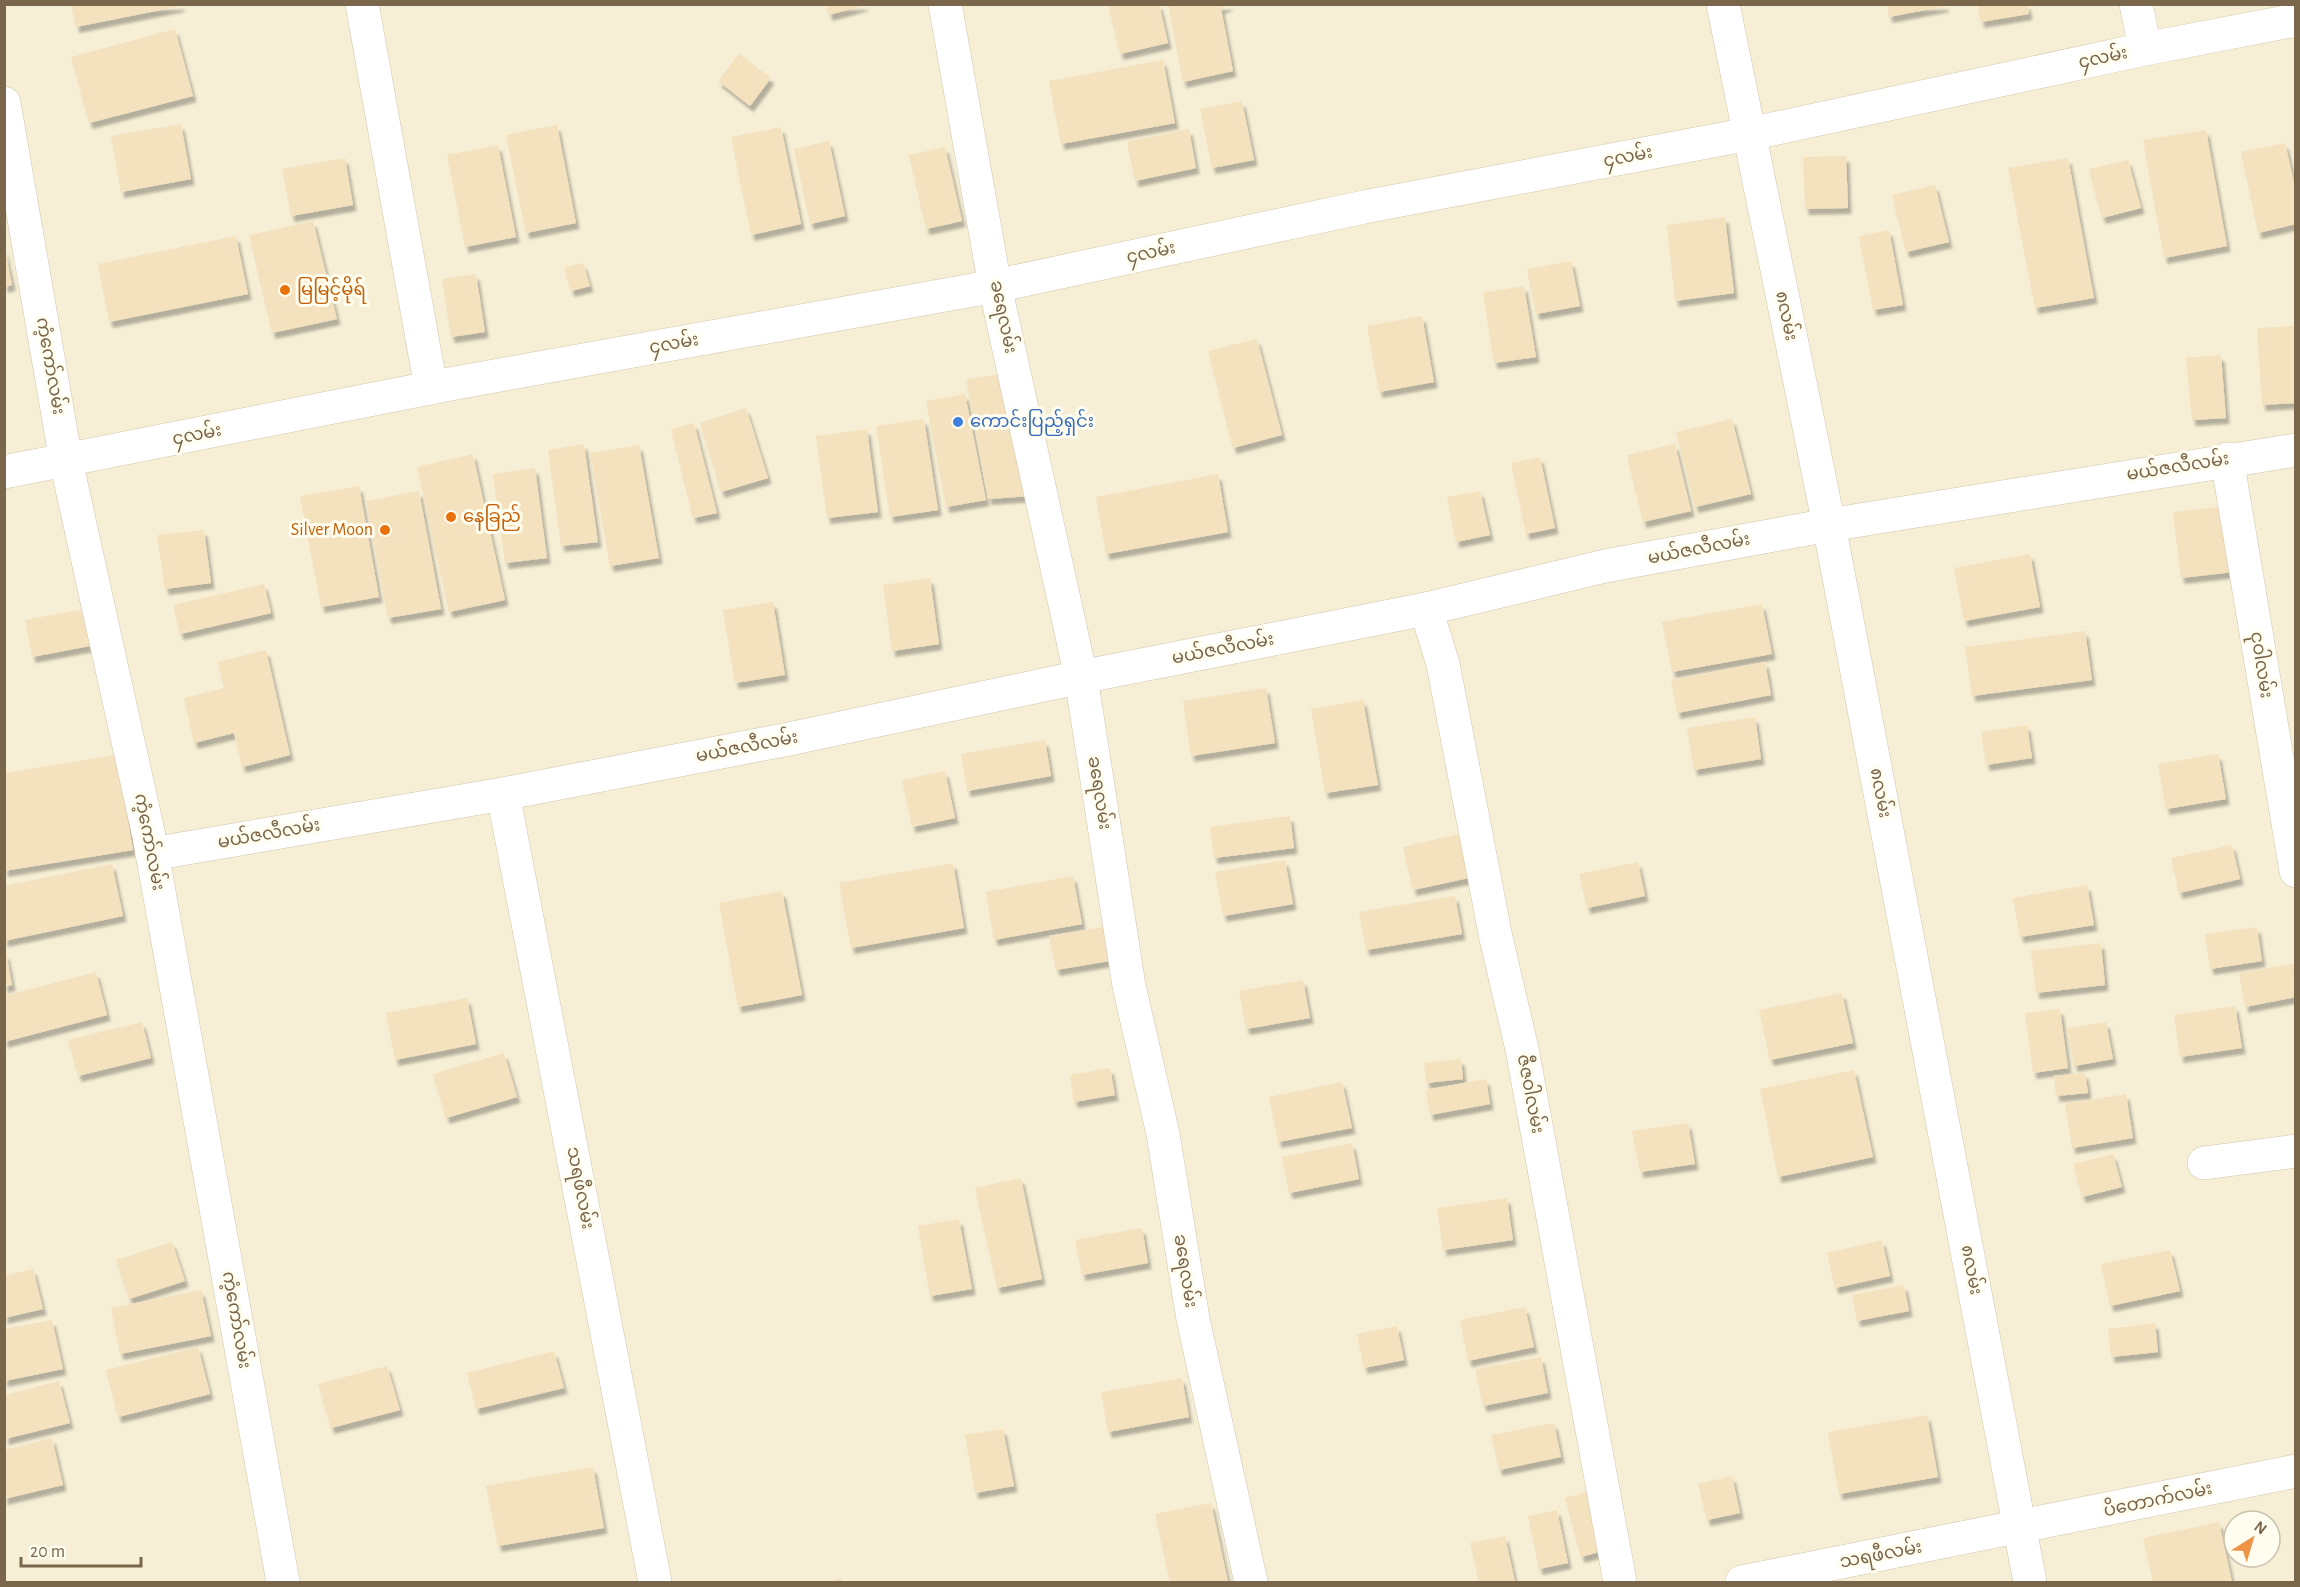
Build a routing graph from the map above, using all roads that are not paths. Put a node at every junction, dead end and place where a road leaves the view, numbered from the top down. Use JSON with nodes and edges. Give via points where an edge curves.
{"nodes":[{"id":1,"x":362,"y":4,"type":"edge"},
{"id":2,"x":945,"y":4,"type":"edge"},
{"id":3,"x":1723,"y":4,"type":"edge"},
{"id":4,"x":2136,"y":4,"type":"edge"},
{"id":5,"x":2295,"y":20,"type":"edge"},
{"id":6,"x":2145,"y":49,"type":"junction"},
{"id":7,"x":4,"y":103,"type":"edge"},
{"id":8,"x":1749,"y":134,"type":"junction"},
{"id":9,"x":995,"y":286,"type":"junction"},
{"id":10,"x":431,"y":388,"type":"junction"},
{"id":11,"x":2295,"y":450,"type":"edge"},
{"id":12,"x":2227,"y":459,"type":"junction"},
{"id":13,"x":66,"y":461,"type":"junction"},
{"id":14,"x":4,"y":472,"type":"edge"},
{"id":15,"x":1829,"y":525,"type":"junction"},
{"id":16,"x":1426,"y":609,"type":"junction"},
{"id":17,"x":1081,"y":677,"type":"junction"},
{"id":18,"x":504,"y":794,"type":"junction"},
{"id":19,"x":152,"y":854,"type":"junction"},
{"id":20,"x":2295,"y":871,"type":"edge"},
{"id":21,"x":2295,"y":1151,"type":"edge"},
{"id":22,"x":2204,"y":1163,"type":"dead end"},
{"id":23,"x":2295,"y":1471,"type":"edge"},
{"id":24,"x":2020,"y":1528,"type":"junction"},
{"id":25,"x":283,"y":1582,"type":"edge"},
{"id":26,"x":655,"y":1582,"type":"edge"},
{"id":27,"x":1251,"y":1582,"type":"edge"},
{"id":28,"x":1620,"y":1582,"type":"edge"},
{"id":29,"x":1742,"y":1582,"type":"edge"},
{"id":30,"x":2031,"y":1582,"type":"edge"}],
"edges":[{"from":1,"to":10,"type":"street"},
{"from":2,"to":9,"type":"street","name":"ခရေလမ်း"},
{"from":3,"to":8,"type":"street","name":"၈လမ်း"},
{"from":4,"to":6,"type":"street"},
{"from":5,"to":6,"type":"street","name":"၄လမ်း"},
{"from":6,"to":8,"type":"street","name":"၄လမ်း"},
{"from":7,"to":13,"type":"street","name":"ကံ့ကော်လမ်း"},
{"from":8,"to":9,"type":"street","name":"၄လမ်း","via":[[1364,207]]},
{"from":8,"to":15,"type":"street","name":"၈လမ်း"},
{"from":9,"to":10,"type":"street","name":"၄လမ်း"},
{"from":9,"to":17,"type":"street","name":"ခရေလမ်း"},
{"from":10,"to":13,"type":"street","name":"၄လမ်း"},
{"from":11,"to":12,"type":"street","name":"မယ်ဇလီလမ်း"},
{"from":12,"to":15,"type":"street","name":"မယ်ဇလီလမ်း"},
{"from":12,"to":20,"type":"street","name":"ငုဝါလမ်း"},
{"from":13,"to":14,"type":"street","name":"၄လမ်း"},
{"from":13,"to":19,"type":"street","name":"ကံ့ကော်လမ်း"},
{"from":15,"to":16,"type":"street","name":"မယ်ဇလီလမ်း","via":[[1605,566]]},
{"from":15,"to":24,"type":"street","name":"၈လမ်း"},
{"from":16,"to":17,"type":"street","name":"မယ်ဇလီလမ်း"},
{"from":16,"to":28,"type":"street","name":"ဇီဇဝါလမ်း","via":[[1443,664],[1496,938],[1522,1049]]},
{"from":17,"to":18,"type":"street","name":"မယ်ဇလီလမ်း"},
{"from":17,"to":27,"type":"street","name":"ခရေလမ်း","via":[[1129,986],[1163,1134],[1193,1319]]},
{"from":18,"to":19,"type":"street","name":"မယ်ဇလီလမ်း"},
{"from":18,"to":26,"type":"street","name":"သရဖီလမ်း"},
{"from":19,"to":25,"type":"street","name":"ကံ့ကော်လမ်း"},
{"from":21,"to":22,"type":"street"},
{"from":23,"to":24,"type":"street","name":"ပိတောက်လမ်း"},
{"from":24,"to":29,"type":"street","name":"သရဖီလမ်း"},
{"from":24,"to":30,"type":"street","name":"၈လမ်း"}]}
